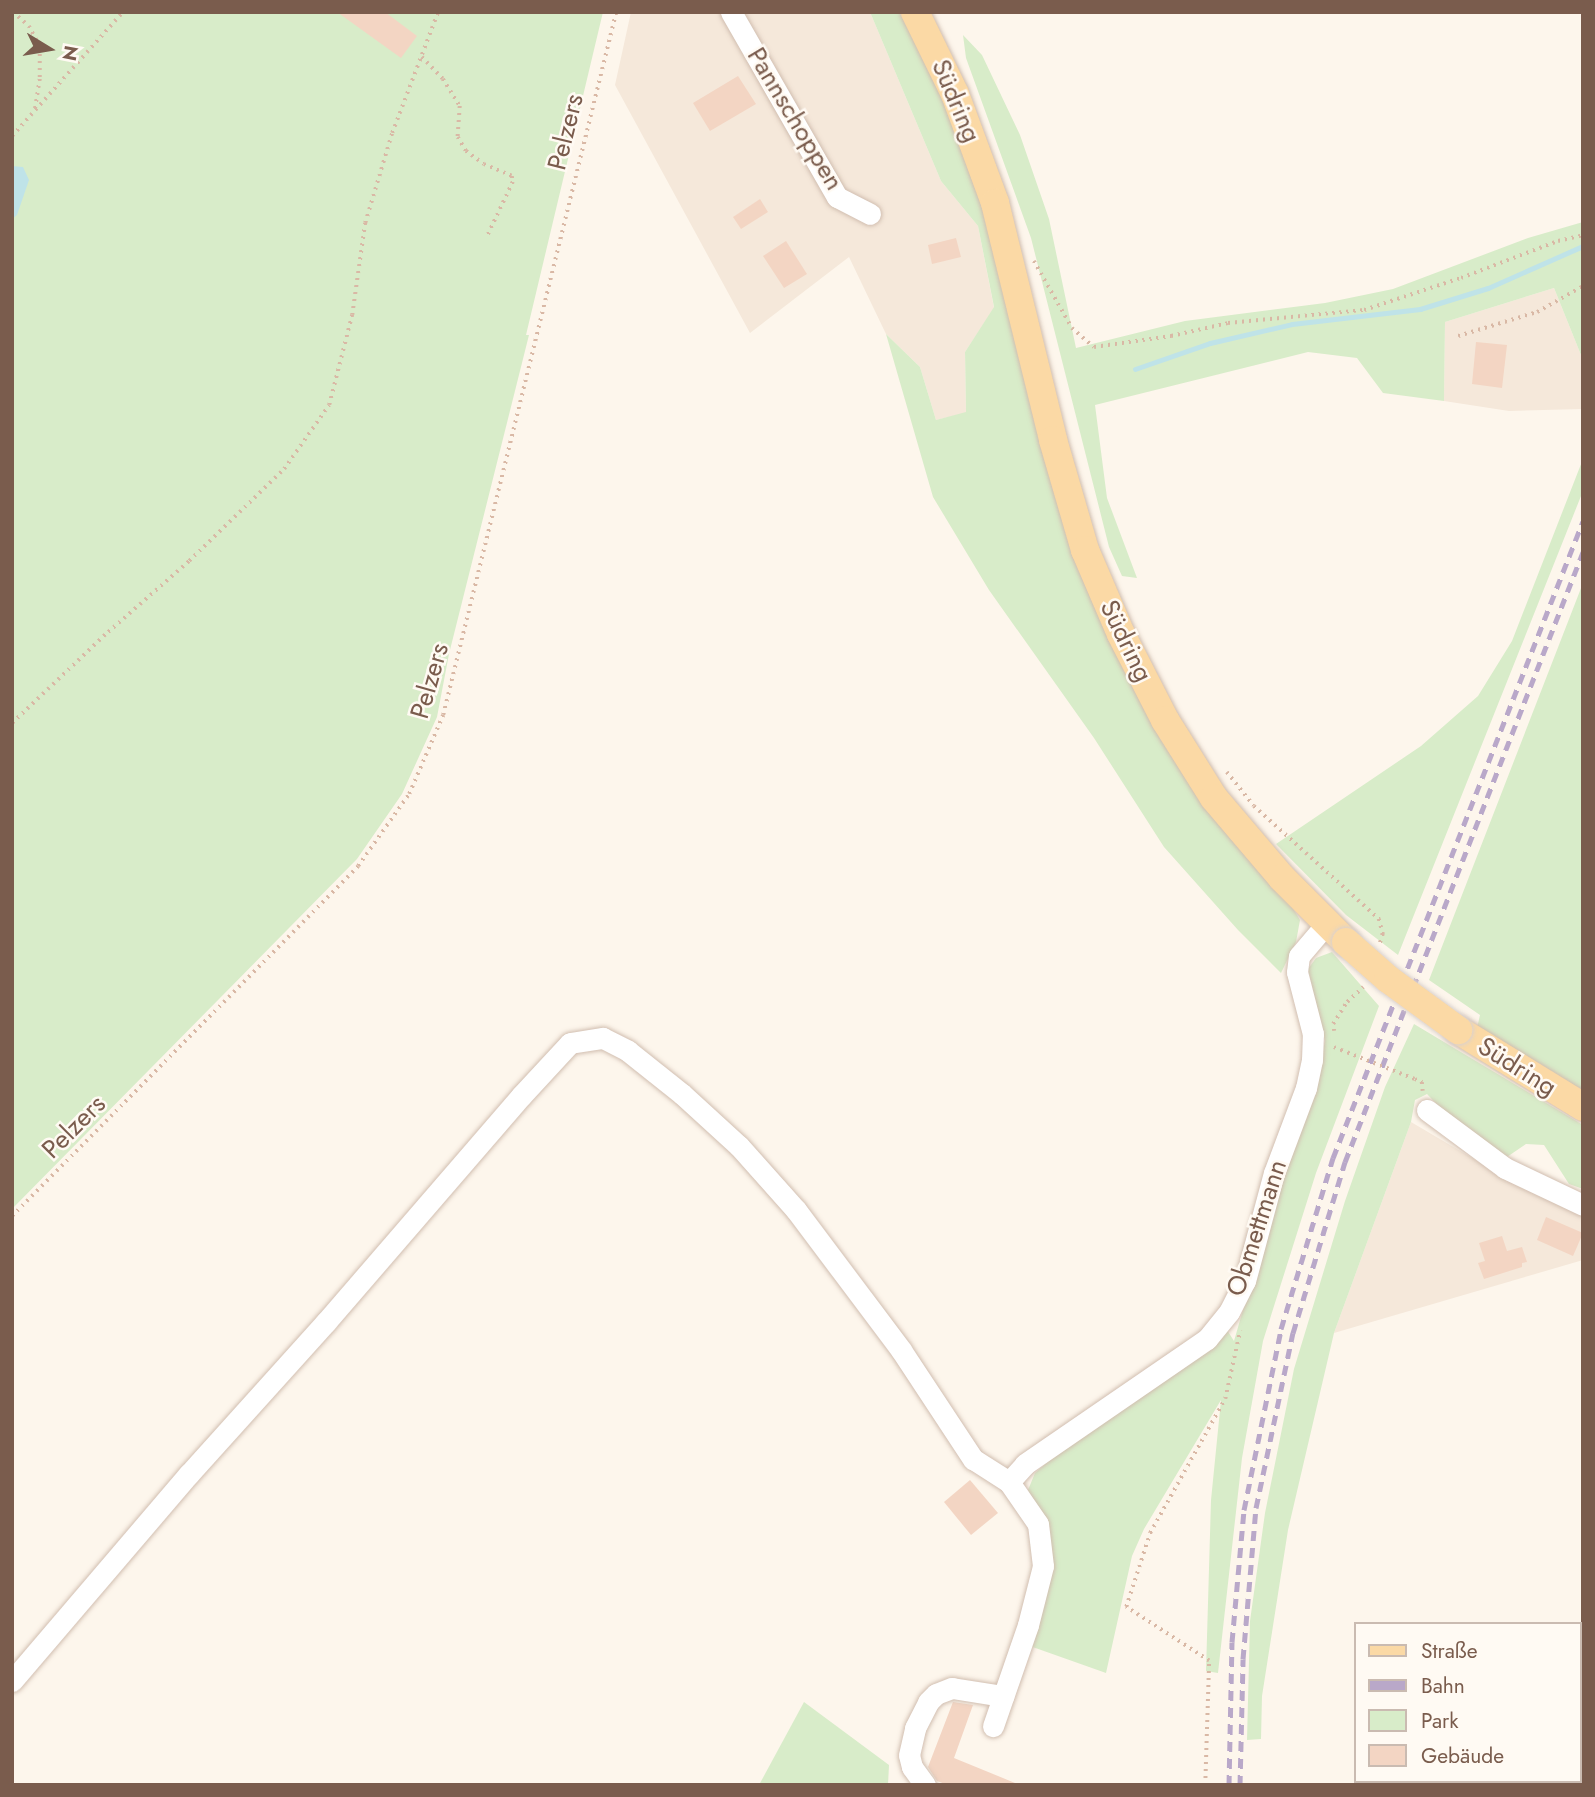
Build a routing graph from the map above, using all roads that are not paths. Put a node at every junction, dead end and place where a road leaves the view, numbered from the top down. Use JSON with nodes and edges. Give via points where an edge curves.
{"nodes":[{"id":1,"x":732,"y":12,"type":"edge"},
{"id":2,"x":915,"y":12,"type":"edge"},
{"id":3,"x":870,"y":214,"type":"dead end"},
{"id":4,"x":1337,"y":933,"type":"junction"},
{"id":5,"x":1583,"y":1107,"type":"edge"},
{"id":6,"x":1427,"y":1110,"type":"dead end"},
{"id":7,"x":1583,"y":1205,"type":"edge"},
{"id":8,"x":1009,"y":1482,"type":"junction"},
{"id":9,"x":12,"y":1681,"type":"edge"},
{"id":10,"x":1003,"y":1696,"type":"junction"},
{"id":11,"x":993,"y":1726,"type":"dead end"},
{"id":12,"x":925,"y":1785,"type":"edge"}],
"edges":[{"from":1,"to":3,"type":"street","name":"Pannschoppen","via":[[837,197]]},
{"from":2,"to":4,"type":"main road","name":"Südring","via":[[955,94],[995,203],[1085,550],[1121,634],[1165,720],[1214,798],[1282,878]]},
{"from":4,"to":5,"type":"main road","name":"Südring","bridge":true,"via":[[1388,979],[1458,1030]]},
{"from":4,"to":8,"type":"street","name":"Obmettmann","via":[[1299,956],[1297,972],[1313,1034],[1312,1060],[1274,1173],[1245,1281],[1230,1312],[1207,1339],[1025,1464]]},
{"from":6,"to":7,"type":"street","via":[[1505,1168]]},
{"from":8,"to":9,"type":"street","via":[[974,1459],[901,1350],[796,1210],[739,1146],[628,1051],[603,1038],[570,1043]]},
{"from":8,"to":10,"type":"street","via":[[1038,1524],[1043,1566]]},
{"from":10,"to":11,"type":"street"},
{"from":10,"to":12,"type":"street","via":[[952,1688],[928,1702],[909,1755]]}]}
